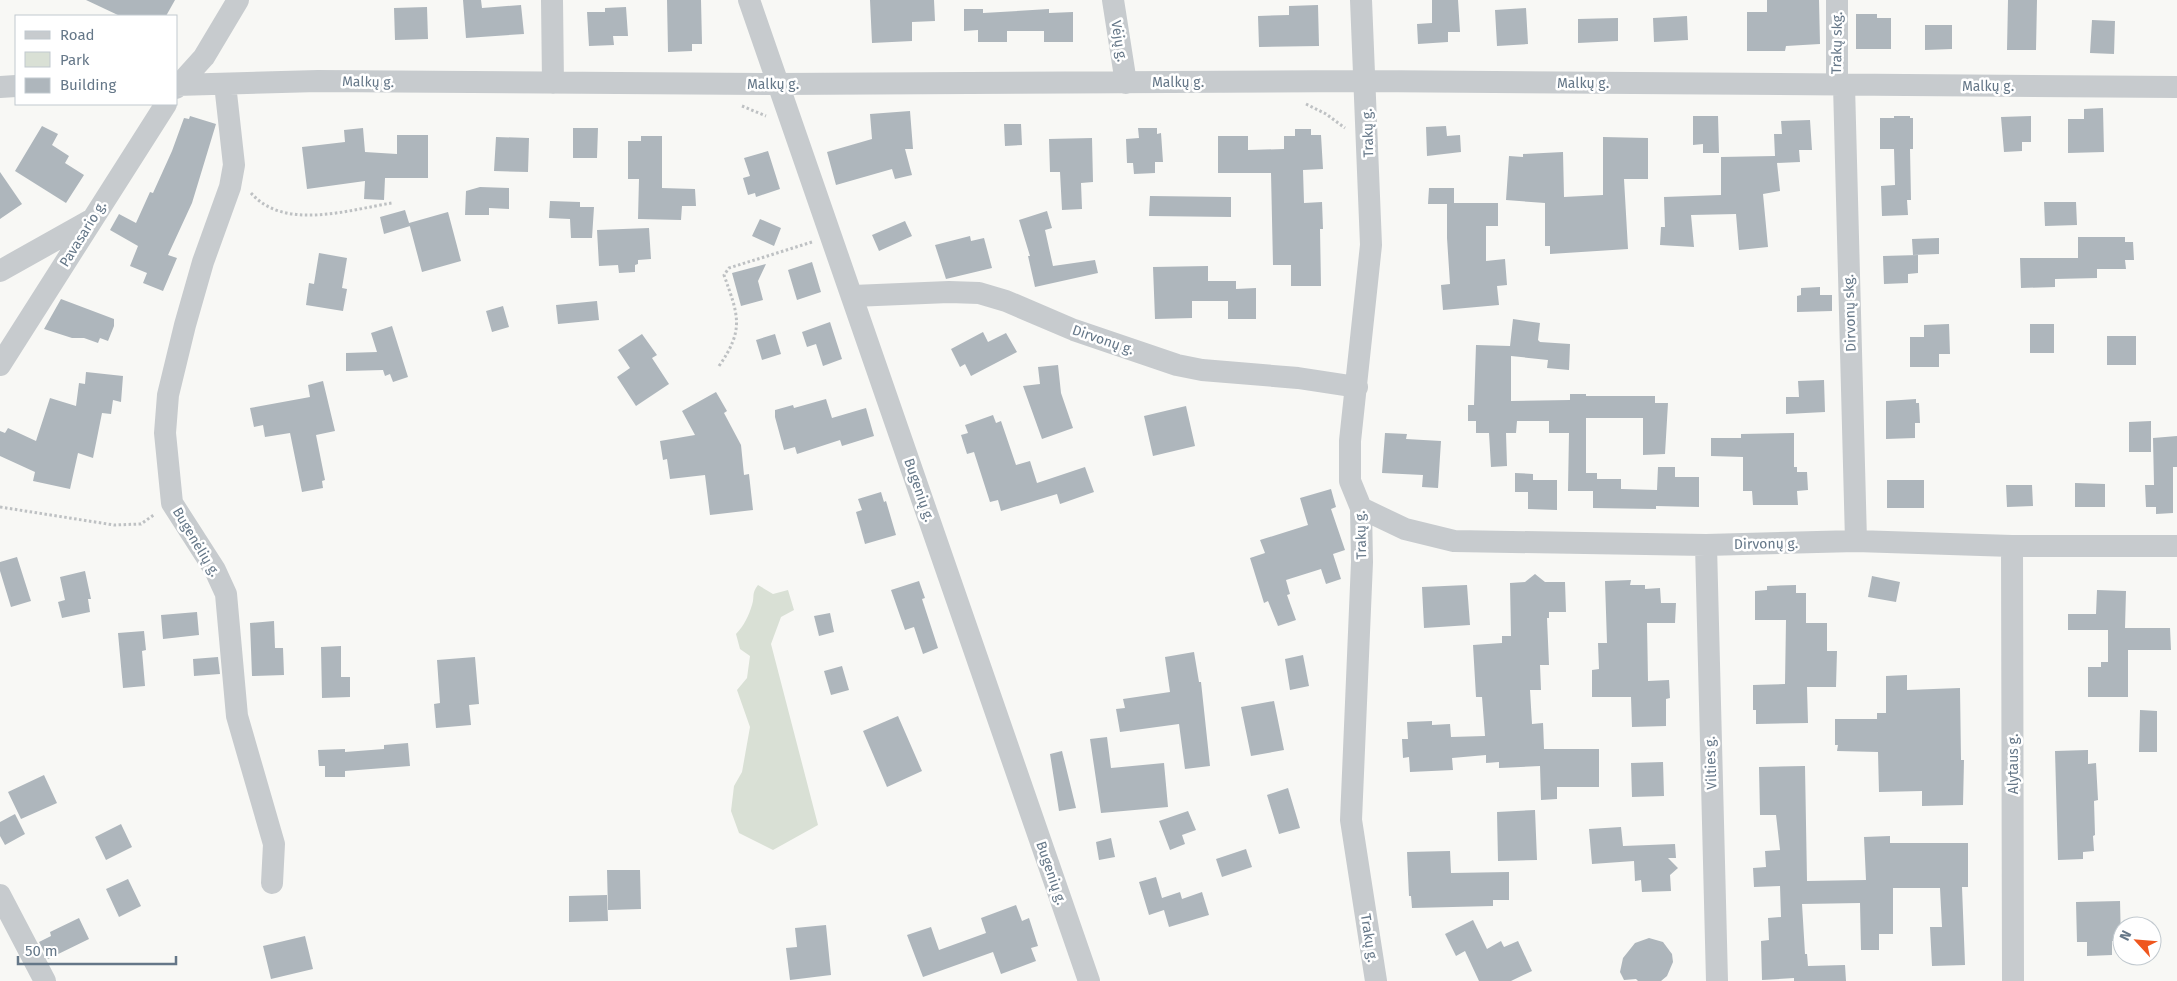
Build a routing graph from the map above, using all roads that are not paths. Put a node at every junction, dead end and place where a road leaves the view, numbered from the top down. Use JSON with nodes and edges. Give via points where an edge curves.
{"nodes":[{"id":1,"x":238,"y":0,"type":"edge"},
{"id":2,"x":552,"y":0,"type":"edge"},
{"id":3,"x":749,"y":0,"type":"edge"},
{"id":4,"x":1113,"y":0,"type":"edge"},
{"id":5,"x":1361,"y":0,"type":"edge"},
{"id":6,"x":1838,"y":0,"type":"edge"},
{"id":7,"x":1366,"y":82,"type":"junction"},
{"id":8,"x":553,"y":83,"type":"junction"},
{"id":9,"x":1126,"y":83,"type":"junction"},
{"id":10,"x":225,"y":84,"type":"junction"},
{"id":11,"x":776,"y":84,"type":"junction"},
{"id":12,"x":178,"y":85,"type":"edge"},
{"id":13,"x":1840,"y":85,"type":"junction"},
{"id":14,"x":0,"y":86,"type":"edge"},
{"id":15,"x":15,"y":86,"type":"edge"},
{"id":16,"x":178,"y":86,"type":"edge"},
{"id":17,"x":2177,"y":87,"type":"edge"},
{"id":18,"x":165,"y":105,"type":"edge"},
{"id":19,"x":92,"y":219,"type":"junction"},
{"id":20,"x":0,"y":271,"type":"edge"},
{"id":21,"x":853,"y":296,"type":"junction"},
{"id":22,"x":0,"y":365,"type":"edge"},
{"id":23,"x":1357,"y":387,"type":"junction"},
{"id":24,"x":1361,"y":508,"type":"junction"},
{"id":25,"x":1856,"y":541,"type":"junction"},
{"id":26,"x":1706,"y":545,"type":"junction"},
{"id":27,"x":2012,"y":546,"type":"junction"},
{"id":28,"x":2177,"y":546,"type":"edge"},
{"id":29,"x":272,"y":883,"type":"dead end"},
{"id":30,"x":0,"y":894,"type":"edge"},
{"id":31,"x":45,"y":981,"type":"edge"},
{"id":32,"x":1089,"y":981,"type":"edge"},
{"id":33,"x":1376,"y":981,"type":"edge"},
{"id":34,"x":1717,"y":981,"type":"edge"},
{"id":35,"x":2013,"y":981,"type":"edge"}],
"edges":[{"from":1,"to":12,"type":"street","via":[[204,57]]},
{"from":2,"to":8,"type":"street"},
{"from":3,"to":11,"type":"street","name":"Bugenių g."},
{"from":4,"to":9,"type":"street","name":"Vėjų g."},
{"from":5,"to":7,"type":"street","name":"Trakų g."},
{"from":6,"to":13,"type":"street","name":"Trakų skg."},
{"from":7,"to":9,"type":"street","name":"Malkų g."},
{"from":7,"to":13,"type":"street","name":"Malkų g."},
{"from":7,"to":23,"type":"street","name":"Trakų g.","via":[[1371,245]]},
{"from":8,"to":10,"type":"street","name":"Malkų g.","via":[[318,81]]},
{"from":8,"to":11,"type":"street","name":"Malkų g."},
{"from":9,"to":11,"type":"street","name":"Malkų g."},
{"from":10,"to":16,"type":"street","name":"Malkų g."},
{"from":10,"to":29,"type":"street","name":"Bugenėlių g.","via":[[234,165],[230,187],[202,262],[168,395],[165,433],[172,503],[215,570],[226,594],[237,716],[274,844]]},
{"from":11,"to":21,"type":"street","name":"Bugenių g."},
{"from":13,"to":17,"type":"street","name":"Malkų g."},
{"from":13,"to":25,"type":"street","name":"Dirvonų skg."},
{"from":14,"to":15,"type":"street"},
{"from":18,"to":19,"type":"street","name":"Pavasario g."},
{"from":19,"to":20,"type":"street"},
{"from":19,"to":22,"type":"street","name":"Pavasario g."},
{"from":21,"to":23,"type":"street","name":"Dirvonų g.","via":[[979,293],[1177,365]]},
{"from":21,"to":32,"type":"street","name":"Bugenių g."},
{"from":23,"to":24,"type":"street","name":"Trakų g.","via":[[1350,441],[1350,481]]},
{"from":24,"to":26,"type":"street","name":"Dirvonų g.","via":[[1406,529],[1454,541]]},
{"from":24,"to":33,"type":"street","name":"Trakų g.","via":[[1362,562],[1351,820]]},
{"from":25,"to":26,"type":"street","name":"Dirvonų g."},
{"from":25,"to":27,"type":"street","name":"Dirvonų g."},
{"from":26,"to":34,"type":"street","name":"Vilties g."},
{"from":27,"to":28,"type":"street","name":"Dirvonų g."},
{"from":27,"to":35,"type":"street","name":"Alytaus g."},
{"from":30,"to":31,"type":"street"}]}
